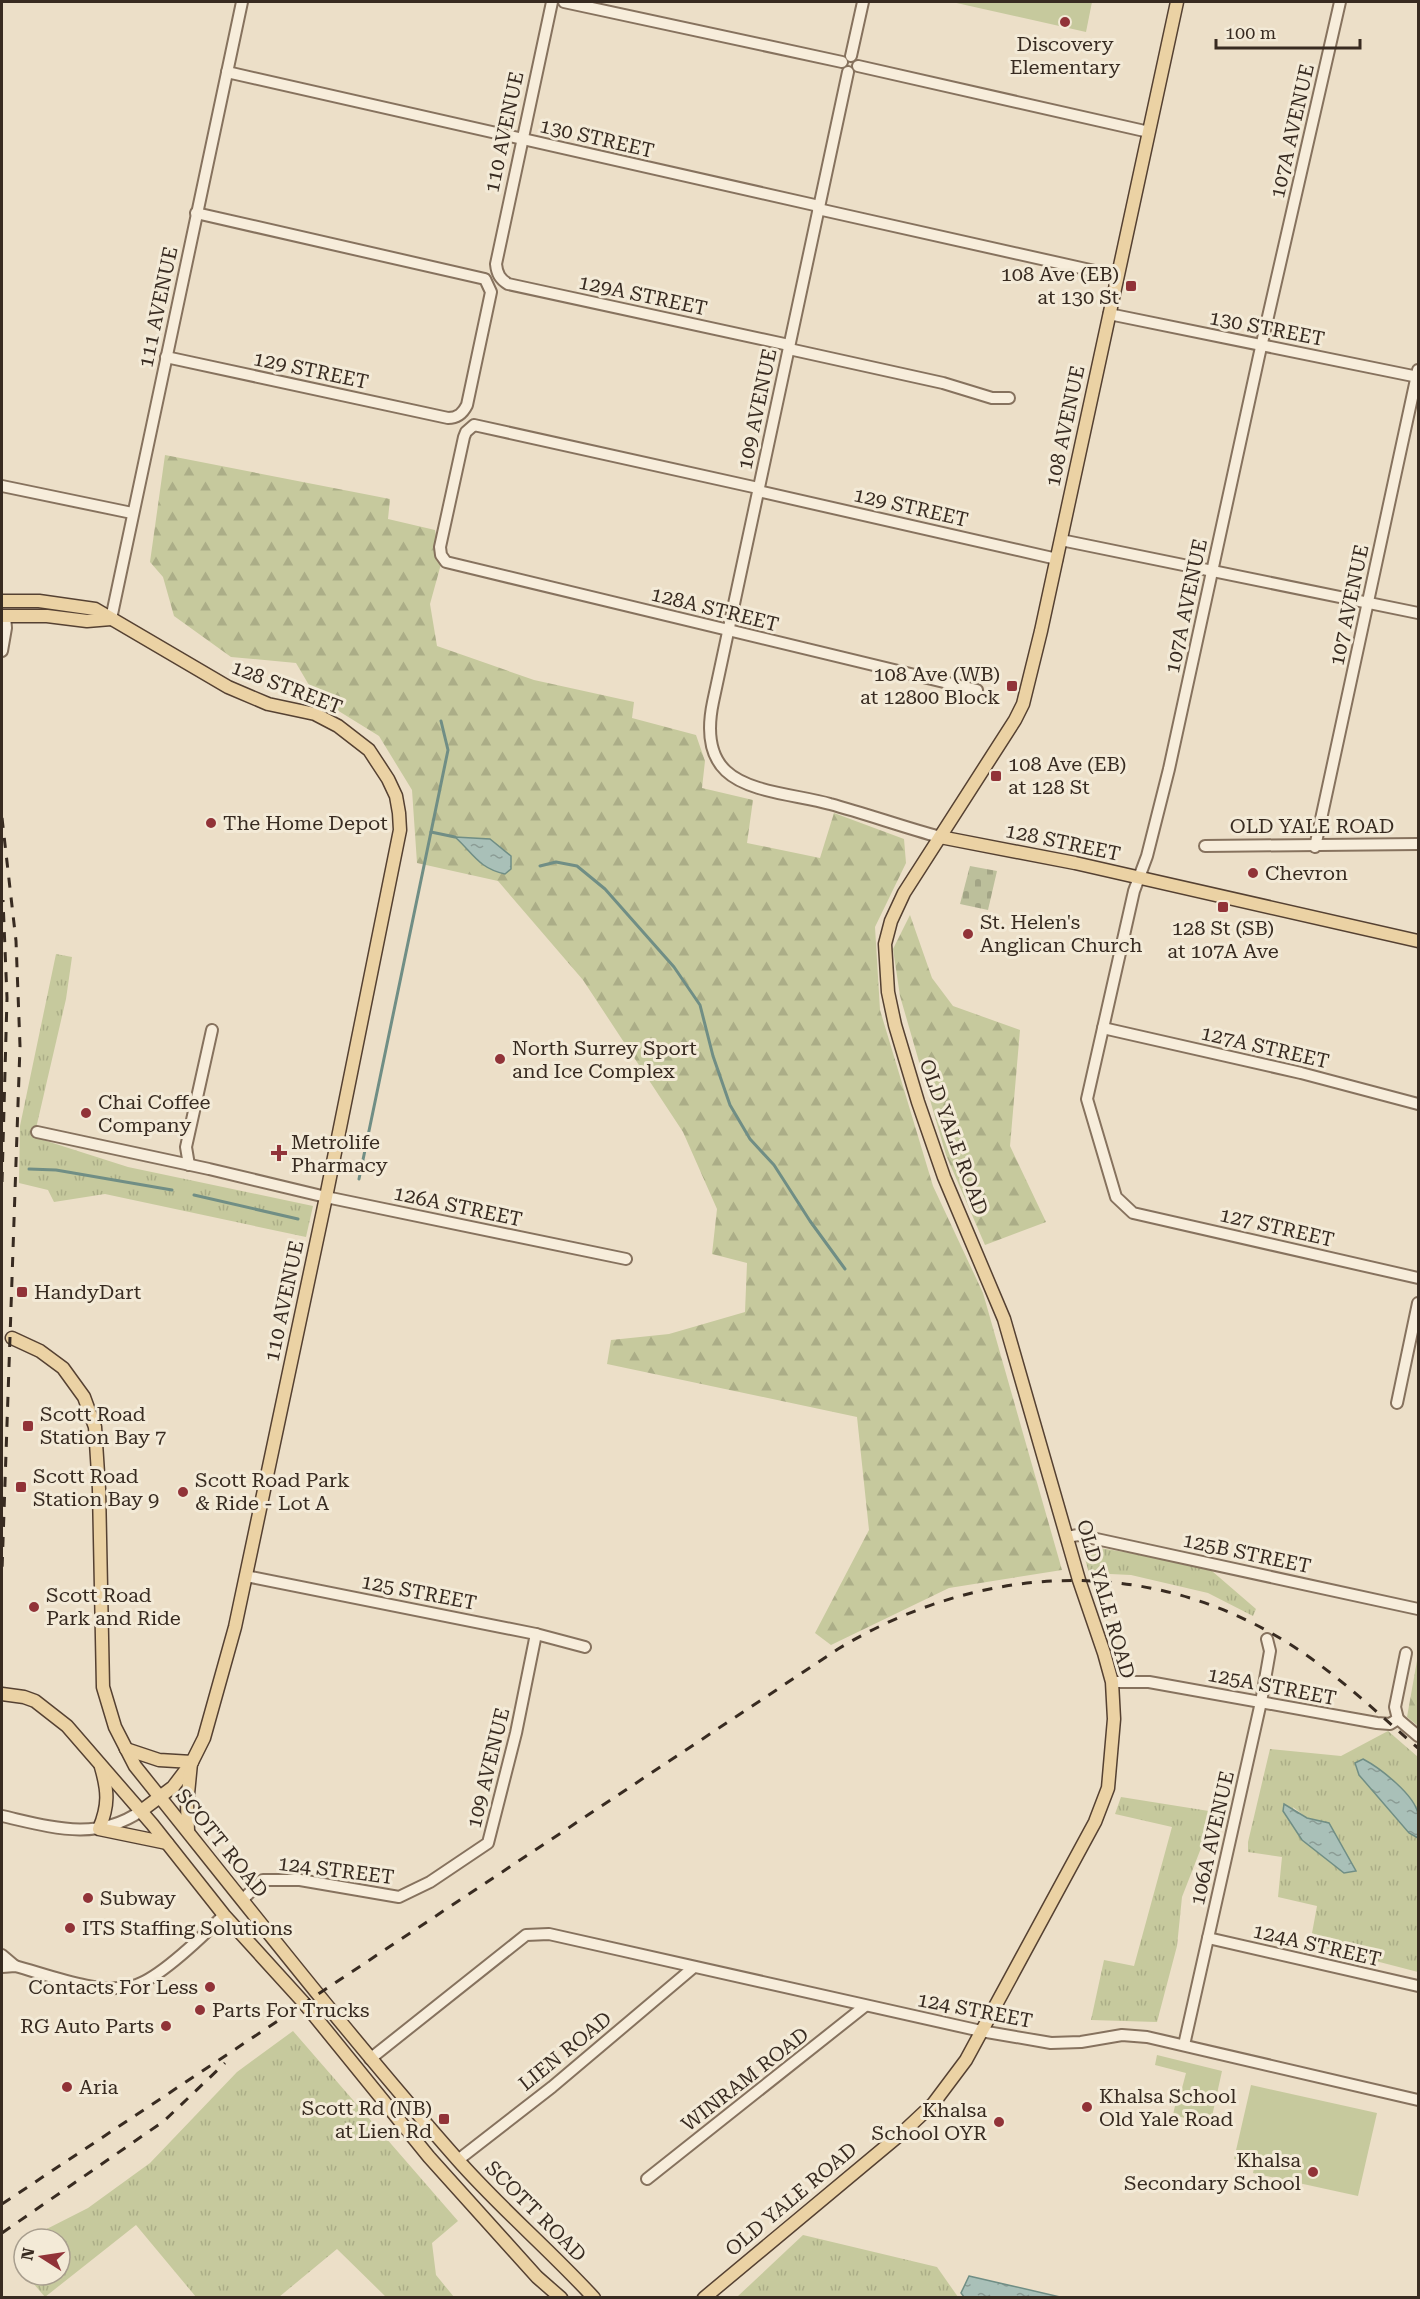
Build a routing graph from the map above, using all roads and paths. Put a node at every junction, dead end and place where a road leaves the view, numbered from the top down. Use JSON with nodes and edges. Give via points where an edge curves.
{"nodes":[{"id":1,"x":242,"y":2,"type":"edge"},
{"id":2,"x":552,"y":2,"type":"edge"},
{"id":3,"x":564,"y":2,"type":"edge"},
{"id":4,"x":863,"y":2,"type":"edge"},
{"id":5,"x":1177,"y":2,"type":"edge"},
{"id":6,"x":1340,"y":2,"type":"edge"},
{"id":7,"x":847,"y":59,"type":"junction"},
{"id":8,"x":858,"y":66,"type":"junction"},
{"id":9,"x":227,"y":72,"type":"junction"},
{"id":10,"x":848,"y":72,"type":"junction"},
{"id":11,"x":1149,"y":132,"type":"junction"},
{"id":12,"x":522,"y":139,"type":"junction"},
{"id":13,"x":819,"y":208,"type":"junction"},
{"id":14,"x":196,"y":213,"type":"junction"},
{"id":15,"x":496,"y":271,"type":"joint"},
{"id":16,"x":1118,"y":276,"type":"junction"},
{"id":17,"x":1109,"y":314,"type":"junction"},
{"id":18,"x":1261,"y":345,"type":"junction"},
{"id":19,"x":789,"y":347,"type":"junction"},
{"id":20,"x":166,"y":357,"type":"junction"},
{"id":21,"x":1418,"y":375,"type":"edge"},
{"id":22,"x":1009,"y":398,"type":"dead end"},
{"id":23,"x":2,"y":486,"type":"edge"},
{"id":24,"x":758,"y":490,"type":"junction"},
{"id":25,"x":132,"y":513,"type":"junction"},
{"id":26,"x":1061,"y":540,"type":"junction"},
{"id":27,"x":1057,"y":559,"type":"junction"},
{"id":28,"x":446,"y":562,"type":"joint"},
{"id":29,"x":1212,"y":570,"type":"junction"},
{"id":30,"x":2,"y":601,"type":"edge"},
{"id":31,"x":1368,"y":603,"type":"junction"},
{"id":32,"x":1419,"y":614,"type":"edge"},
{"id":33,"x":3,"y":616,"type":"edge"},
{"id":34,"x":111,"y":619,"type":"junction"},
{"id":35,"x":728,"y":630,"type":"junction"},
{"id":36,"x":2,"y":651,"type":"edge"},
{"id":37,"x":977,"y":690,"type":"dead end"},
{"id":38,"x":714,"y":754,"type":"joint"},
{"id":39,"x":396,"y":796,"type":"joint"},
{"id":40,"x":940,"y":837,"type":"junction"},
{"id":41,"x":1419,"y":844,"type":"edge"},
{"id":42,"x":1205,"y":846,"type":"dead end"},
{"id":43,"x":1315,"y":847,"type":"junction"},
{"id":44,"x":1139,"y":879,"type":"junction"},
{"id":45,"x":1419,"y":941,"type":"edge"},
{"id":46,"x":1103,"y":1028,"type":"junction"},
{"id":47,"x":212,"y":1030,"type":"dead end"},
{"id":48,"x":1419,"y":1104,"type":"edge"},
{"id":49,"x":37,"y":1132,"type":"dead end"},
{"id":50,"x":189,"y":1165,"type":"junction"},
{"id":51,"x":326,"y":1197,"type":"junction"},
{"id":52,"x":1128,"y":1209,"type":"joint"},
{"id":53,"x":626,"y":1259,"type":"dead end"},
{"id":54,"x":1419,"y":1278,"type":"edge"},
{"id":55,"x":1419,"y":1303,"type":"edge"},
{"id":56,"x":12,"y":1338,"type":"dead end"},
{"id":57,"x":1397,"y":1403,"type":"dead end"},
{"id":58,"x":1067,"y":1538,"type":"junction"},
{"id":59,"x":246,"y":1576,"type":"junction"},
{"id":60,"x":1419,"y":1609,"type":"edge"},
{"id":61,"x":536,"y":1634,"type":"junction"},
{"id":62,"x":1267,"y":1639,"type":"dead end"},
{"id":63,"x":585,"y":1647,"type":"dead end"},
{"id":64,"x":1406,"y":1653,"type":"dead end"},
{"id":65,"x":1112,"y":1682,"type":"junction"},
{"id":66,"x":5,"y":1693,"type":"edge"},
{"id":67,"x":1260,"y":1702,"type":"junction"},
{"id":68,"x":1398,"y":1719,"type":"junction"},
{"id":69,"x":1419,"y":1736,"type":"edge"},
{"id":70,"x":126,"y":1749,"type":"junction"},
{"id":71,"x":192,"y":1762,"type":"junction"},
{"id":72,"x":100,"y":1763,"type":"junction"},
{"id":73,"x":159,"y":1797,"type":"junction"},
{"id":74,"x":141,"y":1810,"type":"junction"},
{"id":75,"x":2,"y":1816,"type":"edge"},
{"id":76,"x":99,"y":1829,"type":"junction"},
{"id":77,"x":188,"y":1831,"type":"junction"},
{"id":78,"x":167,"y":1843,"type":"junction"},
{"id":79,"x":430,"y":1882,"type":"joint"},
{"id":80,"x":243,"y":1899,"type":"junction"},
{"id":81,"x":224,"y":1915,"type":"junction"},
{"id":82,"x":1208,"y":1938,"type":"junction"},
{"id":83,"x":2,"y":1955,"type":"edge"},
{"id":84,"x":15,"y":1966,"type":"junction"},
{"id":85,"x":2,"y":1967,"type":"edge"},
{"id":86,"x":694,"y":1968,"type":"junction"},
{"id":87,"x":1419,"y":1986,"type":"edge"},
{"id":88,"x":865,"y":2006,"type":"junction"},
{"id":89,"x":981,"y":2031,"type":"junction"},
{"id":90,"x":1184,"y":2045,"type":"junction"},
{"id":91,"x":370,"y":2059,"type":"junction"},
{"id":92,"x":1419,"y":2100,"type":"edge"},
{"id":93,"x":458,"y":2160,"type":"junction"},
{"id":94,"x":647,"y":2179,"type":"dead end"},
{"id":95,"x":561,"y":2298,"type":"edge"},
{"id":96,"x":594,"y":2298,"type":"edge"},
{"id":97,"x":704,"y":2298,"type":"edge"}],
"edges":[{"from":1,"to":9,"type":"street","name":"111 AVENUE"},
{"from":2,"to":12,"type":"street","name":"110 AVENUE"},
{"from":3,"to":7,"type":"street"},
{"from":4,"to":7,"type":"street"},
{"from":5,"to":11,"type":"main road","name":"108 AVENUE"},
{"from":6,"to":18,"type":"street","name":"107A AVENUE"},
{"from":7,"to":8,"type":"street","via":[[857,60]]},
{"from":7,"to":10,"type":"street","via":[[843,69]]},
{"from":8,"to":10,"type":"street"},
{"from":8,"to":11,"type":"street"},
{"from":9,"to":12,"type":"street","name":"130 STREET"},
{"from":9,"to":14,"type":"street","name":"111 AVENUE"},
{"from":10,"to":13,"type":"street","name":"109 AVENUE"},
{"from":11,"to":16,"type":"main road","name":"108 AVENUE"},
{"from":12,"to":13,"type":"street","name":"130 STREET"},
{"from":12,"to":15,"type":"street","name":"110 AVENUE"},
{"from":13,"to":16,"type":"street","name":"130 STREET"},
{"from":13,"to":19,"type":"street","name":"109 AVENUE"},
{"from":14,"to":20,"type":"street","name":"111 AVENUE"},
{"from":14,"to":20,"type":"street","name":"129 STREET","via":[[481,276],[491,292],[467,405],[455,418]]},
{"from":15,"to":19,"type":"street","name":"129A STREET","via":[[507,284]]},
{"from":16,"to":17,"type":"main road","name":"108 AVENUE"},
{"from":17,"to":18,"type":"street","name":"130 STREET"},
{"from":17,"to":26,"type":"main road","name":"108 AVENUE"},
{"from":18,"to":21,"type":"street","name":"130 STREET"},
{"from":18,"to":29,"type":"street","name":"107A AVENUE"},
{"from":19,"to":22,"type":"street","name":"129A STREET","via":[[992,398]]},
{"from":19,"to":24,"type":"street","name":"109 AVENUE"},
{"from":20,"to":25,"type":"street","name":"111 AVENUE"},
{"from":21,"to":31,"type":"street","name":"107 AVENUE"},
{"from":23,"to":25,"type":"street"},
{"from":24,"to":27,"type":"street","name":"129 STREET"},
{"from":24,"to":28,"type":"street","name":"129 STREET","via":[[474,425],[466,432],[440,547]]},
{"from":24,"to":35,"type":"street","name":"109 AVENUE"},
{"from":25,"to":34,"type":"street","name":"111 AVENUE"},
{"from":26,"to":27,"type":"main road","name":"108 AVENUE"},
{"from":26,"to":29,"type":"street"},
{"from":27,"to":40,"type":"main road","name":"108 AVENUE","via":[[1023,704]]},
{"from":28,"to":35,"type":"street","name":"128A STREET"},
{"from":29,"to":31,"type":"street"},
{"from":29,"to":44,"type":"street","name":"107A AVENUE","via":[[1169,770]]},
{"from":30,"to":34,"type":"main road","name":"128 STREET","via":[[86,607]]},
{"from":31,"to":32,"type":"street"},
{"from":31,"to":43,"type":"street","name":"107 AVENUE"},
{"from":33,"to":34,"type":"main road"},
{"from":33,"to":36,"type":"street","via":[[6,628]]},
{"from":34,"to":39,"type":"main road","name":"128 STREET","via":[[238,691],[268,704],[315,714],[338,726],[369,750]]},
{"from":35,"to":37,"type":"street","name":"128A STREET"},
{"from":35,"to":38,"type":"street","name":"109 AVENUE","via":[[711,714]]},
{"from":38,"to":40,"type":"street","name":"128 STREET","via":[[726,771],[744,783]]},
{"from":39,"to":51,"type":"main road","name":"110 AVENUE","via":[[400,830]]},
{"from":40,"to":44,"type":"main road","name":"128 STREET"},
{"from":40,"to":58,"type":"main road","name":"OLD YALE ROAD","via":[[891,921],[885,944],[888,992],[900,1044],[944,1177],[1004,1319]]},
{"from":41,"to":43,"type":"street","name":"OLD YALE ROAD"},
{"from":42,"to":43,"type":"street","name":"OLD YALE ROAD"},
{"from":44,"to":45,"type":"main road","name":"128 STREET"},
{"from":44,"to":46,"type":"street","name":"107A AVENUE"},
{"from":46,"to":48,"type":"street","name":"127A STREET"},
{"from":46,"to":52,"type":"street","name":"107A AVENUE","via":[[1087,1099],[1116,1197]]},
{"from":47,"to":50,"type":"street","via":[[186,1147]]},
{"from":49,"to":50,"type":"street","name":"126A STREET"},
{"from":50,"to":51,"type":"street","name":"126A STREET"},
{"from":51,"to":53,"type":"street","name":"126A STREET"},
{"from":51,"to":59,"type":"main road","name":"110 AVENUE"},
{"from":52,"to":54,"type":"street","name":"127 STREET"},
{"from":55,"to":57,"type":"street"},
{"from":56,"to":70,"type":"main road","name":"SCOTT ROAD","via":[[63,1368],[84,1397],[95,1427],[103,1687]]},
{"from":58,"to":60,"type":"street","name":"125B STREET","via":[[1078,1535]]},
{"from":58,"to":65,"type":"main road","name":"OLD YALE ROAD"},
{"from":59,"to":61,"type":"street","name":"125 STREET"},
{"from":59,"to":71,"type":"main road","name":"110 AVENUE","via":[[204,1738]]},
{"from":61,"to":63,"type":"street","name":"125 STREET"},
{"from":61,"to":79,"type":"street","name":"109 AVENUE","via":[[488,1842]]},
{"from":62,"to":67,"type":"street","name":"106A AVENUE","via":[[1270,1650]]},
{"from":64,"to":68,"type":"street","via":[[1395,1707]]},
{"from":65,"to":67,"type":"street","name":"125A STREET","via":[[1149,1682]]},
{"from":65,"to":89,"type":"main road","name":"OLD YALE ROAD","via":[[1112,1760],[1103,1804]]},
{"from":66,"to":72,"type":"main road","name":"SCOTT ROAD","via":[[24,1697],[50,1711]]},
{"from":67,"to":68,"type":"street","name":"125A STREET","via":[[1377,1724],[1390,1724]]},
{"from":67,"to":82,"type":"street","name":"106A AVENUE"},
{"from":68,"to":69,"type":"street"},
{"from":70,"to":71,"type":"main road","via":[[159,1760]]},
{"from":70,"to":73,"type":"main road","name":"SCOTT ROAD"},
{"from":71,"to":73,"type":"main road","name":"110 AVENUE","via":[[173,1787]]},
{"from":71,"to":77,"type":"main road"},
{"from":72,"to":74,"type":"main road","name":"SCOTT ROAD"},
{"from":72,"to":76,"type":"main road","via":[[108,1805]]},
{"from":73,"to":74,"type":"main road","name":"110 AVENUE"},
{"from":73,"to":77,"type":"main road","name":"SCOTT ROAD"},
{"from":74,"to":76,"type":"street","via":[[128,1820]]},
{"from":74,"to":78,"type":"main road","name":"SCOTT ROAD"},
{"from":75,"to":76,"type":"street","via":[[67,1829]]},
{"from":76,"to":78,"type":"main road"},
{"from":77,"to":80,"type":"main road","name":"SCOTT ROAD"},
{"from":78,"to":81,"type":"main road","name":"SCOTT ROAD"},
{"from":79,"to":80,"type":"street","name":"124 STREET","via":[[399,1897],[300,1880],[263,1880]]},
{"from":80,"to":91,"type":"main road","name":"SCOTT ROAD"},
{"from":81,"to":84,"type":"street","via":[[157,1973],[135,1986],[101,1988]]},
{"from":81,"to":95,"type":"main road","name":"SCOTT ROAD","via":[[304,2003],[462,2195]]},
{"from":82,"to":87,"type":"street","name":"124A STREET"},
{"from":82,"to":90,"type":"street","name":"106A AVENUE"},
{"from":83,"to":84,"type":"street"},
{"from":84,"to":85,"type":"street"},
{"from":86,"to":88,"type":"street","name":"124 STREET"},
{"from":86,"to":91,"type":"street","name":"124 STREET","via":[[549,1935],[526,1935]]},
{"from":86,"to":93,"type":"street","name":"LIEN ROAD"},
{"from":88,"to":89,"type":"street","name":"124 STREET"},
{"from":88,"to":94,"type":"street","name":"WINRAM ROAD"},
{"from":89,"to":90,"type":"street","name":"124 STREET","via":[[1052,2043],[1122,2035]]},
{"from":89,"to":97,"type":"main road","name":"OLD YALE ROAD","via":[[957,2075],[917,2119]]},
{"from":90,"to":92,"type":"street","name":"124 STREET"},
{"from":91,"to":93,"type":"main road","name":"SCOTT ROAD"},
{"from":93,"to":96,"type":"main road","name":"SCOTT ROAD"}]}
